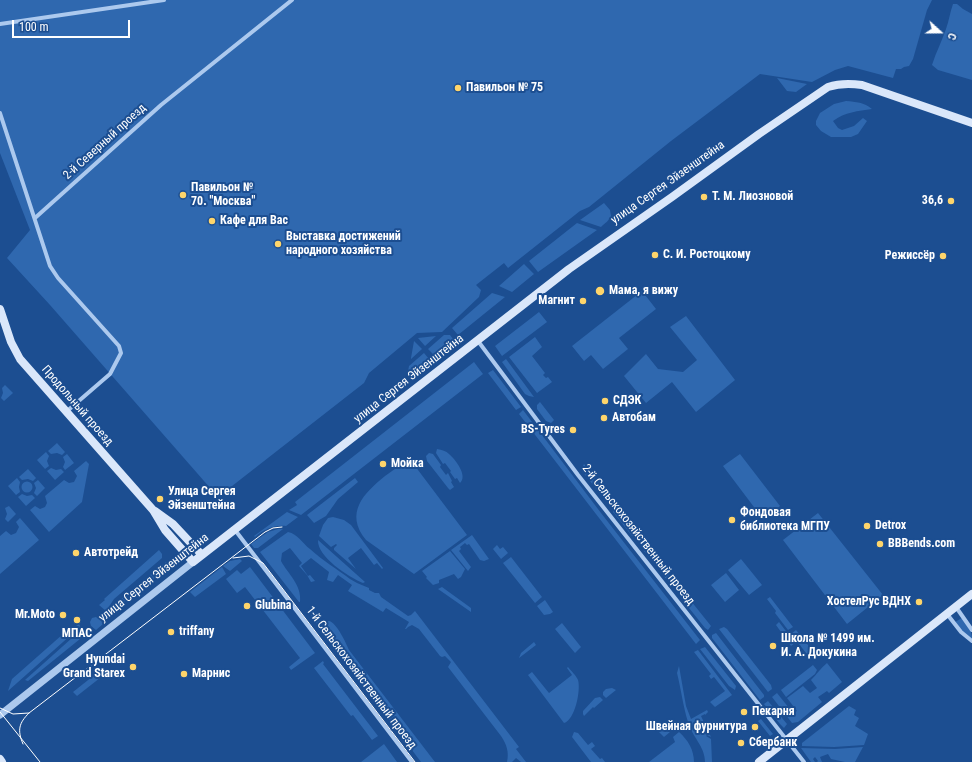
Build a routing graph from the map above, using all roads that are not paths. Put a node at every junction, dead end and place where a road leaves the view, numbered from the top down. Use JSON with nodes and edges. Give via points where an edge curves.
{"nodes":[{"id":1,"x":164,"y":0,"type":"edge"},
{"id":2,"x":292,"y":0,"type":"edge"},
{"id":3,"x":0,"y":24,"type":"edge"},
{"id":4,"x":0,"y":113,"type":"edge"},
{"id":5,"x":972,"y":123,"type":"edge"},
{"id":6,"x":35,"y":218,"type":"junction"},
{"id":7,"x":0,"y":309,"type":"edge"},
{"id":8,"x":478,"y":340,"type":"junction"},
{"id":9,"x":66,"y":412,"type":"junction"},
{"id":10,"x":153,"y":510,"type":"junction"},
{"id":11,"x":235,"y":530,"type":"junction"},
{"id":12,"x":202,"y":555,"type":"junction"},
{"id":13,"x":193,"y":562,"type":"junction"},
{"id":14,"x":972,"y":594,"type":"edge"},
{"id":15,"x":956,"y":607,"type":"junction"},
{"id":16,"x":947,"y":614,"type":"junction"},
{"id":17,"x":972,"y":630,"type":"edge"},
{"id":18,"x":972,"y":641,"type":"edge"},
{"id":19,"x":0,"y":715,"type":"edge"},
{"id":20,"x":786,"y":741,"type":"junction"},
{"id":21,"x":0,"y":759,"type":"edge"},
{"id":22,"x":2,"y":762,"type":"edge"},
{"id":23,"x":412,"y":762,"type":"edge"},
{"id":24,"x":760,"y":762,"type":"edge"},
{"id":25,"x":804,"y":762,"type":"edge"}],
"edges":[{"from":1,"to":3,"type":"street"},
{"from":2,"to":6,"type":"street","name":"2-й Северный проезд","via":[[189,82]]},
{"from":4,"to":6,"type":"street"},
{"from":5,"to":8,"type":"main road","name":"улица Сергея Эйзенштейна","via":[[862,85],[839,83],[828,87],[569,269]]},
{"from":6,"to":9,"type":"street","via":[[46,257],[58,278],[119,346],[121,353],[110,374]]},
{"from":7,"to":9,"type":"main road","name":"Продольный проезд","via":[[11,342],[20,359]]},
{"from":8,"to":11,"type":"main road","name":"улица Сергея Эйзенштейна"},
{"from":8,"to":20,"type":"street","name":"2-й Сельскохозяйственный проезд","via":[[578,474]]},
{"from":9,"to":10,"type":"main road","name":"Продольный проезд"},
{"from":10,"to":12,"type":"main road","name":"Продольный проезд","via":[[173,524]]},
{"from":10,"to":13,"type":"main road","name":"Продольный проезд","via":[[165,530]]},
{"from":11,"to":12,"type":"main road","name":"улица Сергея Эйзенштейна"},
{"from":11,"to":23,"type":"street","name":"1-й Сельскохозяйственный проезд"},
{"from":12,"to":13,"type":"main road","name":"улица Сергея Эйзенштейна"},
{"from":13,"to":19,"type":"street","name":"улица Сергея Эйзенштейна"},
{"from":14,"to":15,"type":"main road"},
{"from":15,"to":16,"type":"main road"},
{"from":15,"to":17,"type":"street"},
{"from":16,"to":18,"type":"street"},
{"from":16,"to":20,"type":"main road"},
{"from":20,"to":24,"type":"main road"},
{"from":20,"to":25,"type":"street","name":"2-й Сельскохозяйственный проезд"},
{"from":21,"to":22,"type":"main road"}]}
